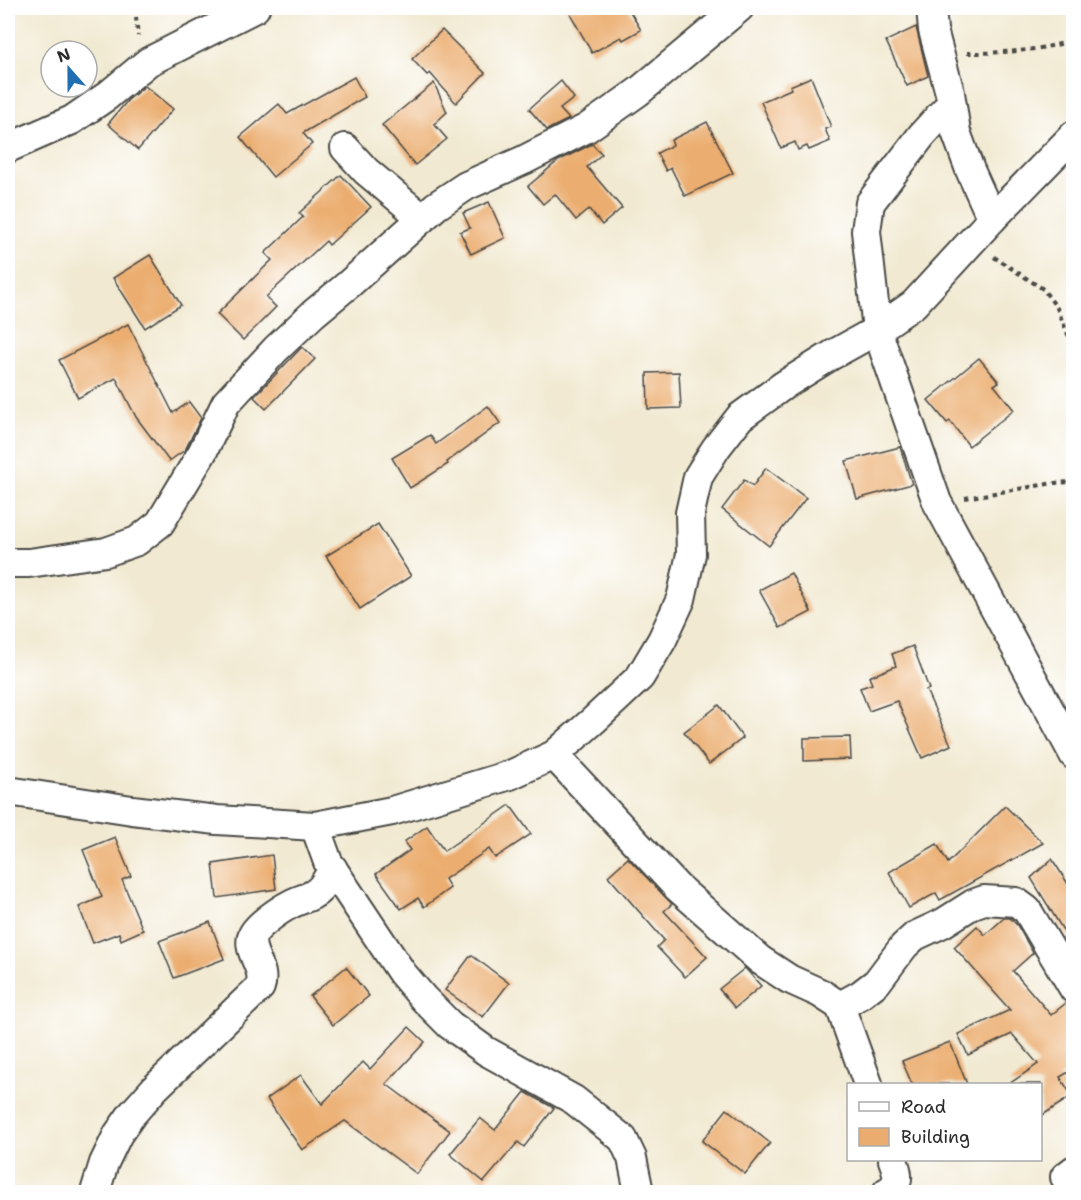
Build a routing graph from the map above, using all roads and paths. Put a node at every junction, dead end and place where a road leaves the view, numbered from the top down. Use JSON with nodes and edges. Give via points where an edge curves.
{"nodes":[{"id":1,"x":255,"y":8,"type":"edge"},
{"id":2,"x":739,"y":8,"type":"edge"},
{"id":3,"x":931,"y":8,"type":"edge"},
{"id":4,"x":1074,"y":40,"type":"edge"},
{"id":5,"x":939,"y":53,"type":"junction"},
{"id":6,"x":952,"y":107,"type":"junction"},
{"id":7,"x":1074,"y":135,"type":"edge"},
{"id":8,"x":8,"y":148,"type":"edge"},
{"id":9,"x":345,"y":148,"type":"dead end"},
{"id":10,"x":422,"y":218,"type":"junction"},
{"id":11,"x":992,"y":219,"type":"junction"},
{"id":12,"x":964,"y":249,"type":"junction"},
{"id":13,"x":877,"y":330,"type":"junction"},
{"id":14,"x":1074,"y":349,"type":"edge"},
{"id":15,"x":1074,"y":482,"type":"edge"},
{"id":16,"x":937,"y":502,"type":"junction"},
{"id":17,"x":8,"y":563,"type":"edge"},
{"id":18,"x":554,"y":755,"type":"junction"},
{"id":19,"x":1074,"y":755,"type":"edge"},
{"id":20,"x":8,"y":791,"type":"edge"},
{"id":21,"x":315,"y":826,"type":"junction"},
{"id":22,"x":333,"y":869,"type":"junction"},
{"id":23,"x":1074,"y":989,"type":"edge"},
{"id":24,"x":840,"y":1006,"type":"junction"},
{"id":25,"x":868,"y":1083,"type":"edge"},
{"id":26,"x":893,"y":1161,"type":"edge"},
{"id":27,"x":95,"y":1192,"type":"edge"},
{"id":28,"x":639,"y":1192,"type":"edge"},
{"id":29,"x":887,"y":1192,"type":"edge"}],
"edges":[{"from":1,"to":8,"type":"street","via":[[148,62],[72,120]]},
{"from":2,"to":10,"type":"street","via":[[638,92],[587,128],[466,186]]},
{"from":3,"to":5,"type":"street"},
{"from":4,"to":5,"type":"path","via":[[1001,53]]},
{"from":5,"to":6,"type":"street"},
{"from":6,"to":11,"type":"street","via":[[956,132]]},
{"from":6,"to":13,"type":"street","via":[[922,135],[870,203],[866,231]]},
{"from":7,"to":11,"type":"street"},
{"from":9,"to":10,"type":"street"},
{"from":10,"to":17,"type":"street","via":[[283,342],[226,403],[202,453],[160,523],[137,541],[105,552]]},
{"from":11,"to":12,"type":"street"},
{"from":12,"to":13,"type":"street","via":[[914,304]]},
{"from":12,"to":14,"type":"path","via":[[991,255],[1043,289],[1057,308]]},
{"from":13,"to":16,"type":"street"},
{"from":13,"to":18,"type":"street","via":[[832,355],[740,417],[716,448],[698,477],[690,513],[691,554],[681,599],[662,640],[640,677]]},
{"from":15,"to":16,"type":"path"},
{"from":16,"to":19,"type":"street"},
{"from":18,"to":21,"type":"street","via":[[510,775],[403,808]]},
{"from":18,"to":24,"type":"street","via":[[677,887],[760,960]]},
{"from":20,"to":21,"type":"street","via":[[207,819]]},
{"from":21,"to":22,"type":"street"},
{"from":22,"to":27,"type":"street","via":[[321,888],[255,930],[251,945],[262,971],[261,987],[132,1114],[104,1163]]},
{"from":22,"to":28,"type":"street","via":[[402,974],[450,1025],[486,1051],[574,1100],[623,1139],[632,1158]]},
{"from":23,"to":24,"type":"street","via":[[1027,910],[1016,902],[984,900],[915,936],[877,982]]},
{"from":24,"to":25,"type":"street"},
{"from":26,"to":29,"type":"street","via":[[897,1181]]}]}
